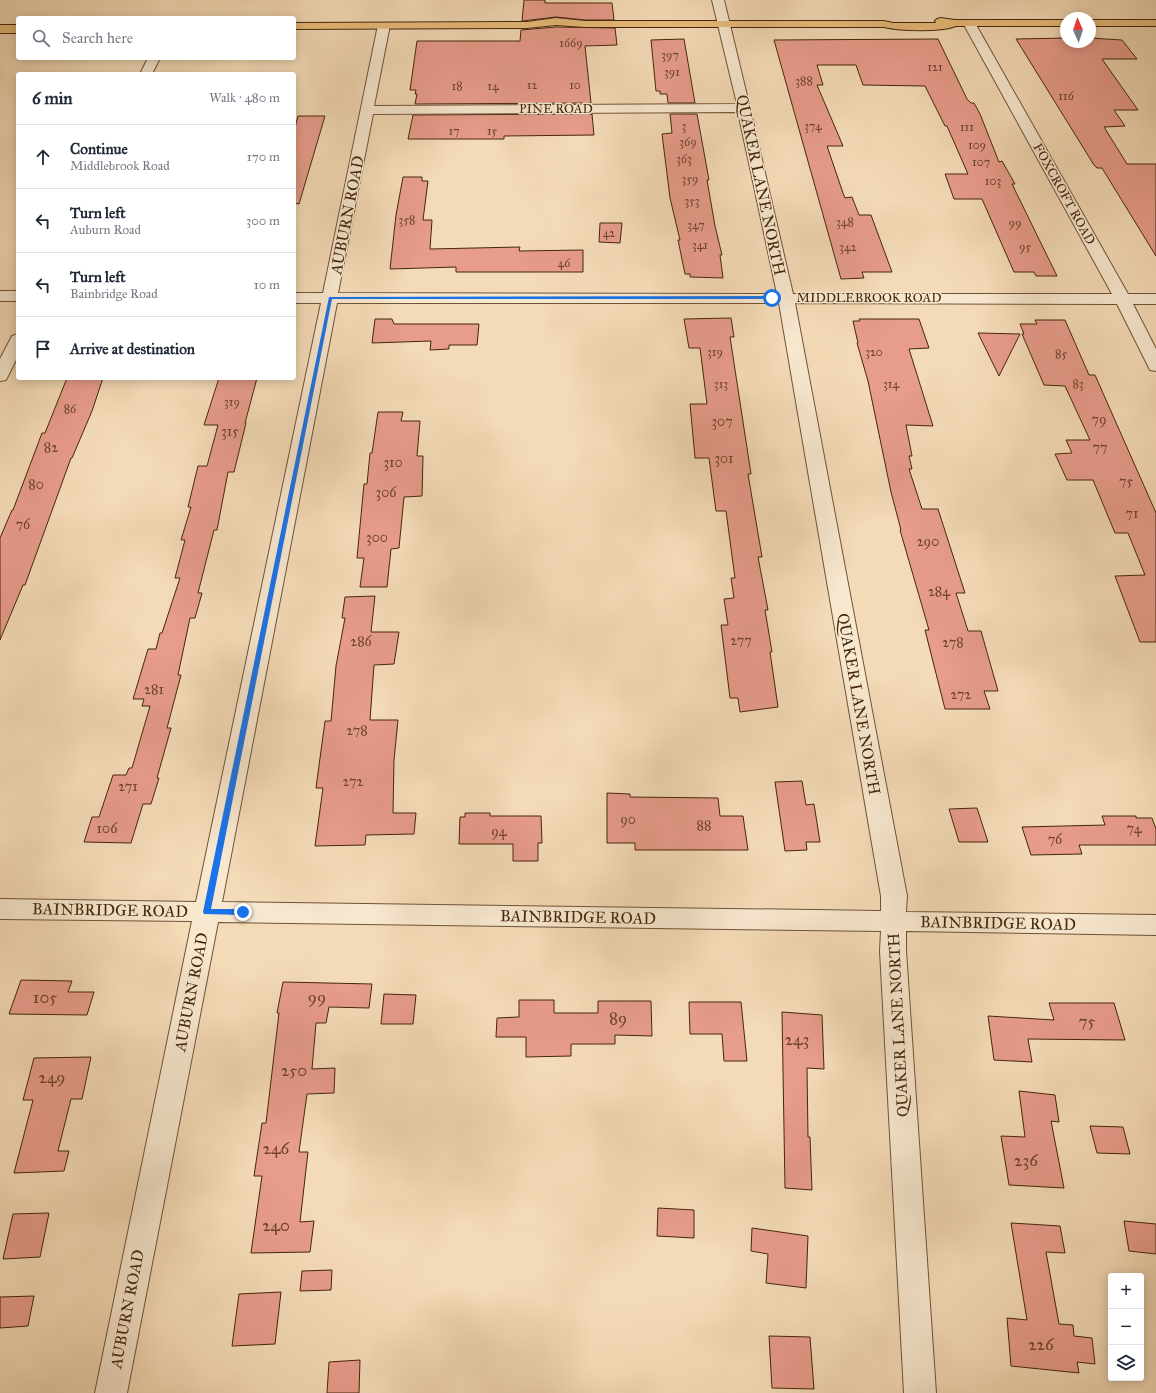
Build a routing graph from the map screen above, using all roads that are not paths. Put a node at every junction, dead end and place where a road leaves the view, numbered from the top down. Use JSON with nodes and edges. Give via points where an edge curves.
{"nodes":[{"id":1,"x":718,"y":0,"type":"edge"},
{"id":2,"x":970,"y":23,"type":"junction"},
{"id":3,"x":1060,"y":23,"type":"edge"},
{"id":4,"x":1096,"y":23,"type":"edge"},
{"id":5,"x":1156,"y":23,"type":"edge"},
{"id":6,"x":0,"y":24,"type":"edge"},
{"id":7,"x":16,"y":24,"type":"edge"},
{"id":8,"x":725,"y":24,"type":"junction"},
{"id":9,"x":384,"y":25,"type":"junction"},
{"id":10,"x":296,"y":26,"type":"edge"},
{"id":11,"x":16,"y":28,"type":"edge"},
{"id":12,"x":0,"y":29,"type":"edge"},
{"id":13,"x":153,"y":60,"type":"edge"},
{"id":14,"x":147,"y":72,"type":"edge"},
{"id":15,"x":744,"y":108,"type":"junction"},
{"id":16,"x":368,"y":110,"type":"junction"},
{"id":17,"x":0,"y":296,"type":"edge"},
{"id":18,"x":16,"y":296,"type":"edge"},
{"id":19,"x":296,"y":298,"type":"edge"},
{"id":20,"x":330,"y":298,"type":"junction"},
{"id":21,"x":786,"y":298,"type":"junction"},
{"id":22,"x":1122,"y":298,"type":"junction"},
{"id":23,"x":1156,"y":298,"type":"edge"},
{"id":24,"x":16,"y":343,"type":"edge"},
{"id":25,"x":1156,"y":366,"type":"edge"},
{"id":26,"x":0,"y":376,"type":"edge"},
{"id":27,"x":0,"y":909,"type":"edge"},
{"id":28,"x":207,"y":912,"type":"junction"},
{"id":29,"x":894,"y":922,"type":"junction"},
{"id":30,"x":1156,"y":925,"type":"edge"},
{"id":31,"x":110,"y":1393,"type":"edge"},
{"id":32,"x":920,"y":1393,"type":"edge"}],
"edges":[{"from":1,"to":8,"type":"street","name":"QUAKER LANE NORTH"},
{"from":2,"to":3,"type":"main road"},
{"from":2,"to":8,"type":"main road","via":[[946,26]]},
{"from":2,"to":22,"type":"street","name":"FOXCROFT ROAD"},
{"from":4,"to":5,"type":"main road"},
{"from":6,"to":7,"type":"main road"},
{"from":8,"to":9,"type":"main road","via":[[585,24],[568,27]]},
{"from":8,"to":15,"type":"street","name":"QUAKER LANE NORTH"},
{"from":9,"to":10,"type":"main road"},
{"from":9,"to":16,"type":"street","name":"AUBURN ROAD"},
{"from":11,"to":12,"type":"main road"},
{"from":13,"to":14,"type":"street"},
{"from":15,"to":16,"type":"street","name":"PINE ROAD"},
{"from":15,"to":21,"type":"street","name":"QUAKER LANE NORTH"},
{"from":16,"to":20,"type":"street","name":"AUBURN ROAD"},
{"from":17,"to":18,"type":"street"},
{"from":19,"to":20,"type":"street","name":"MIDDLEBROOK ROAD"},
{"from":20,"to":21,"type":"street","name":"MIDDLEBROOK ROAD"},
{"from":20,"to":28,"type":"street","name":"AUBURN ROAD"},
{"from":21,"to":22,"type":"street","name":"MIDDLEBROOK ROAD"},
{"from":21,"to":29,"type":"street","name":"QUAKER LANE NORTH","via":[[894,896]]},
{"from":22,"to":23,"type":"street","name":"MIDDLEBROOK ROAD"},
{"from":22,"to":25,"type":"street","name":"FOXCROFT ROAD"},
{"from":24,"to":26,"type":"street"},
{"from":27,"to":28,"type":"street","name":"BAINBRIDGE ROAD"},
{"from":28,"to":29,"type":"street","name":"BAINBRIDGE ROAD"},
{"from":28,"to":31,"type":"street","name":"AUBURN ROAD"},
{"from":29,"to":30,"type":"street","name":"BAINBRIDGE ROAD"},
{"from":29,"to":32,"type":"street","name":"QUAKER LANE NORTH","via":[[893,951]]}]}
